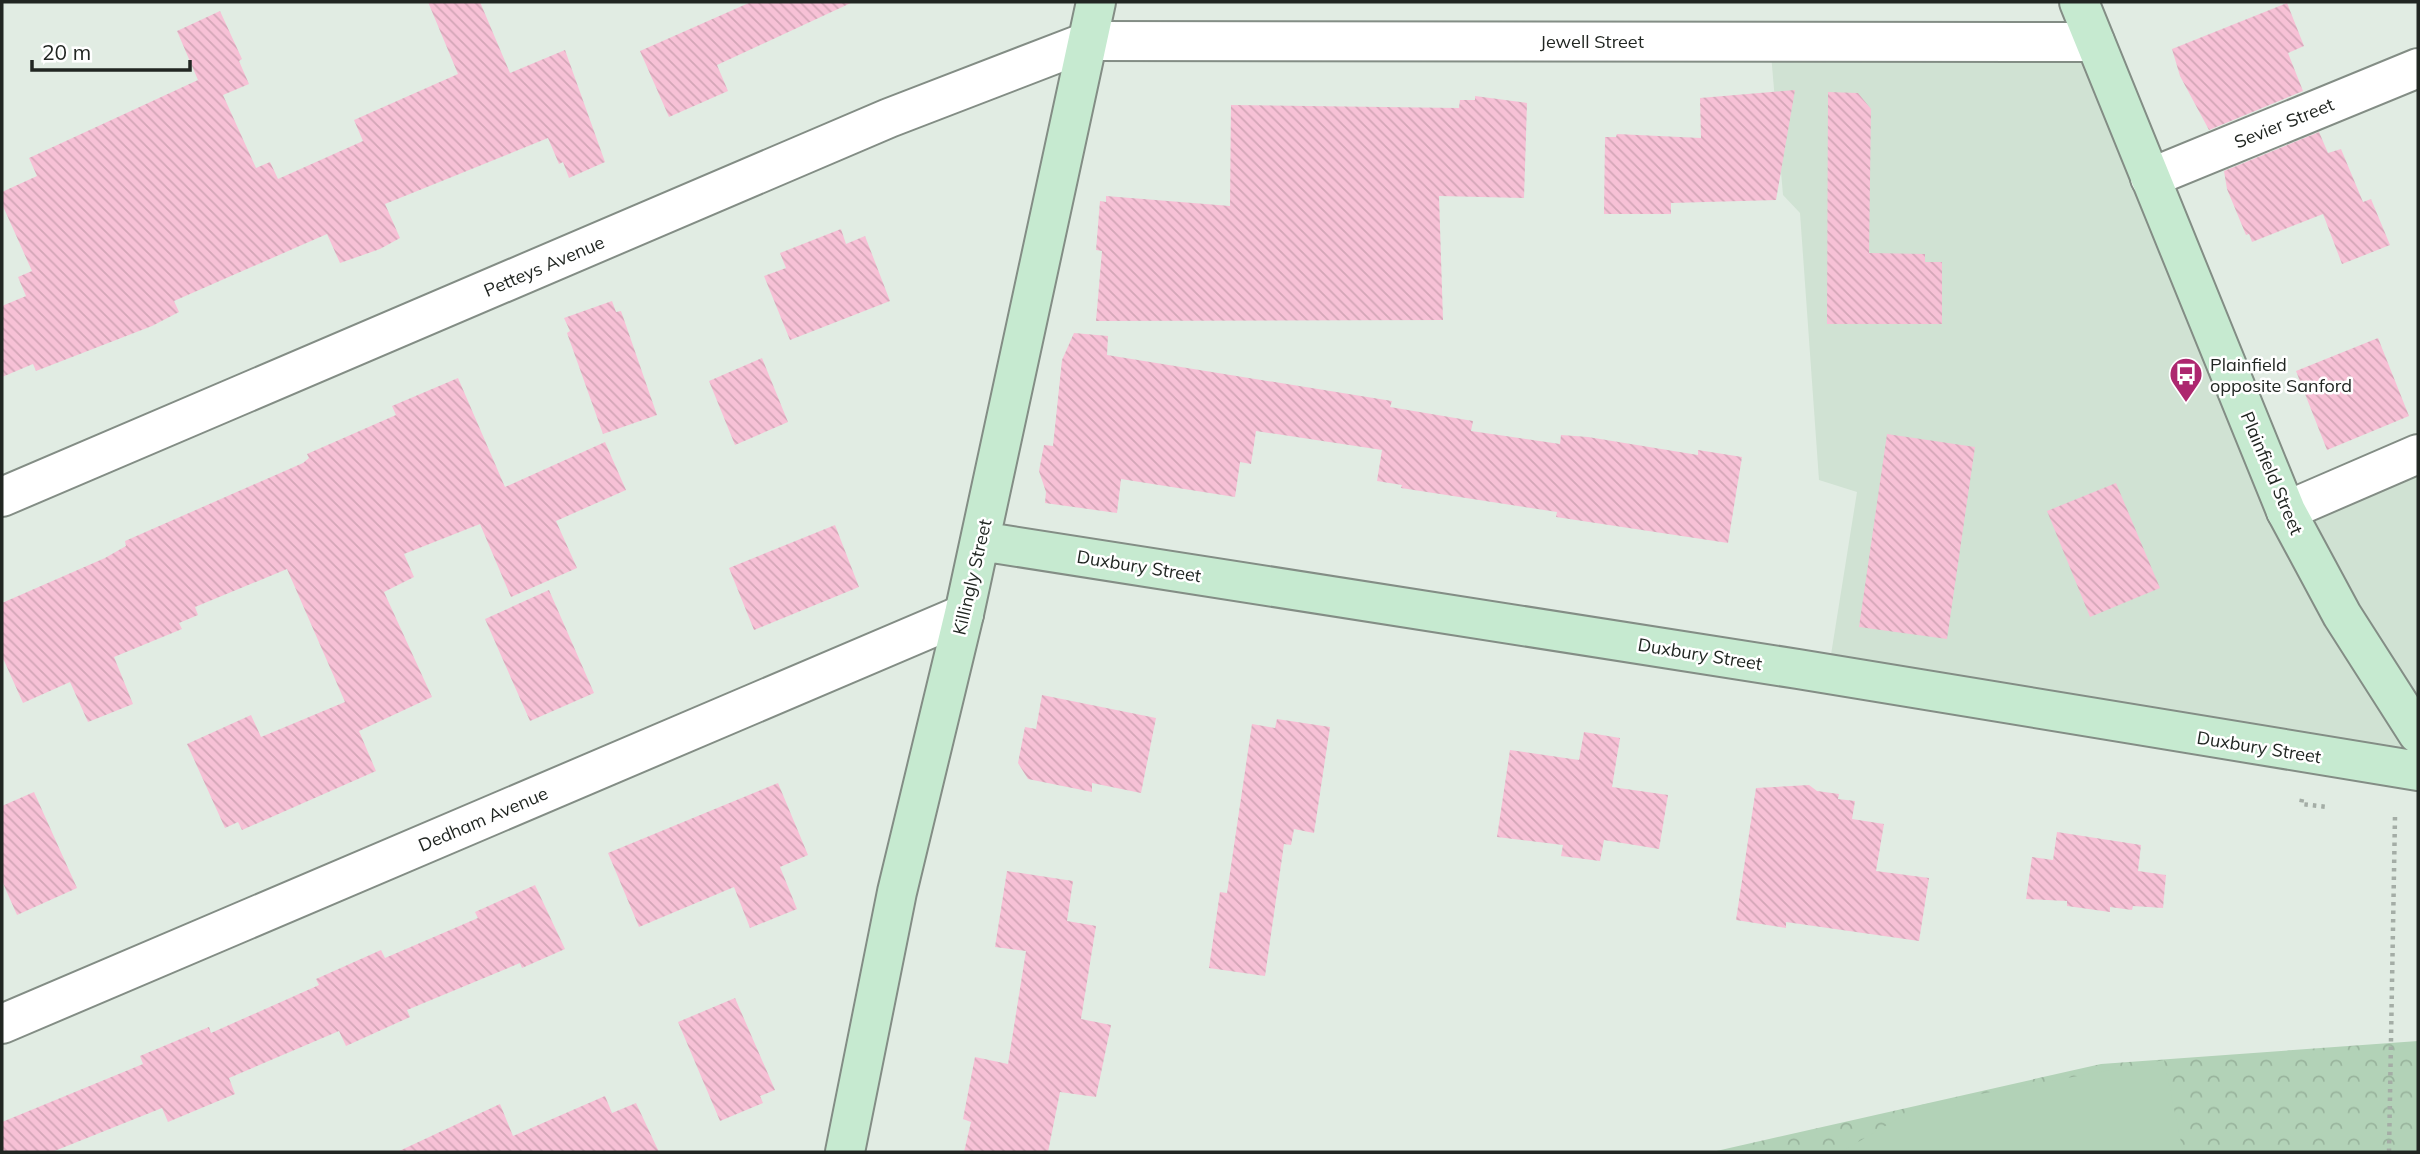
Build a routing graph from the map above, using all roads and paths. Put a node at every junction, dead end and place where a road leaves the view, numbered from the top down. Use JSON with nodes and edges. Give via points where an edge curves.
{"nodes":[{"id":1,"x":1096,"y":2,"type":"edge"},
{"id":2,"x":2079,"y":2,"type":"edge"},
{"id":3,"x":1089,"y":41,"type":"junction"},
{"id":4,"x":2095,"y":42,"type":"junction"},
{"id":5,"x":2418,"y":68,"type":"edge"},
{"id":6,"x":2150,"y":178,"type":"junction"},
{"id":7,"x":2418,"y":454,"type":"edge"},
{"id":8,"x":2,"y":497,"type":"edge"},
{"id":9,"x":2286,"y":511,"type":"junction"},
{"id":10,"x":980,"y":541,"type":"junction"},
{"id":11,"x":964,"y":614,"type":"junction"},
{"id":12,"x":2418,"y":734,"type":"edge"},
{"id":13,"x":2311,"y":755,"type":"junction"},
{"id":14,"x":2418,"y":772,"type":"edge"},
{"id":15,"x":2341,"y":809,"type":"dead end"},
{"id":16,"x":2382,"y":815,"type":"dead end"},
{"id":17,"x":2,"y":1024,"type":"edge"},
{"id":18,"x":845,"y":1152,"type":"edge"},
{"id":19,"x":2389,"y":1152,"type":"edge"}],
"edges":[{"from":1,"to":3,"type":"main road","name":"Killingly Street"},
{"from":2,"to":4,"type":"main road","name":"Plainfield Street"},
{"from":3,"to":4,"type":"street","name":"Jewell Street"},
{"from":3,"to":8,"type":"street","name":"Petteys Avenue","via":[[889,118]]},
{"from":3,"to":10,"type":"main road","name":"Killingly Street"},
{"from":4,"to":6,"type":"main road","name":"Plainfield Street"},
{"from":5,"to":6,"type":"street","name":"Sevier Street"},
{"from":6,"to":9,"type":"main road","name":"Plainfield Street"},
{"from":7,"to":9,"type":"street"},
{"from":9,"to":12,"type":"main road","name":"Plainfield Street","via":[[2342,615]]},
{"from":10,"to":11,"type":"main road","name":"Killingly Street"},
{"from":10,"to":13,"type":"main road","name":"Duxbury Street"},
{"from":11,"to":17,"type":"street","name":"Dedham Avenue"},
{"from":11,"to":18,"type":"main road","name":"Killingly Street","via":[[897,892]]},
{"from":13,"to":14,"type":"main road","name":"Duxbury Street"},
{"from":13,"to":15,"type":"path","via":[[2301,804]]},
{"from":16,"to":19,"type":"path","via":[[2395,816]]}]}
